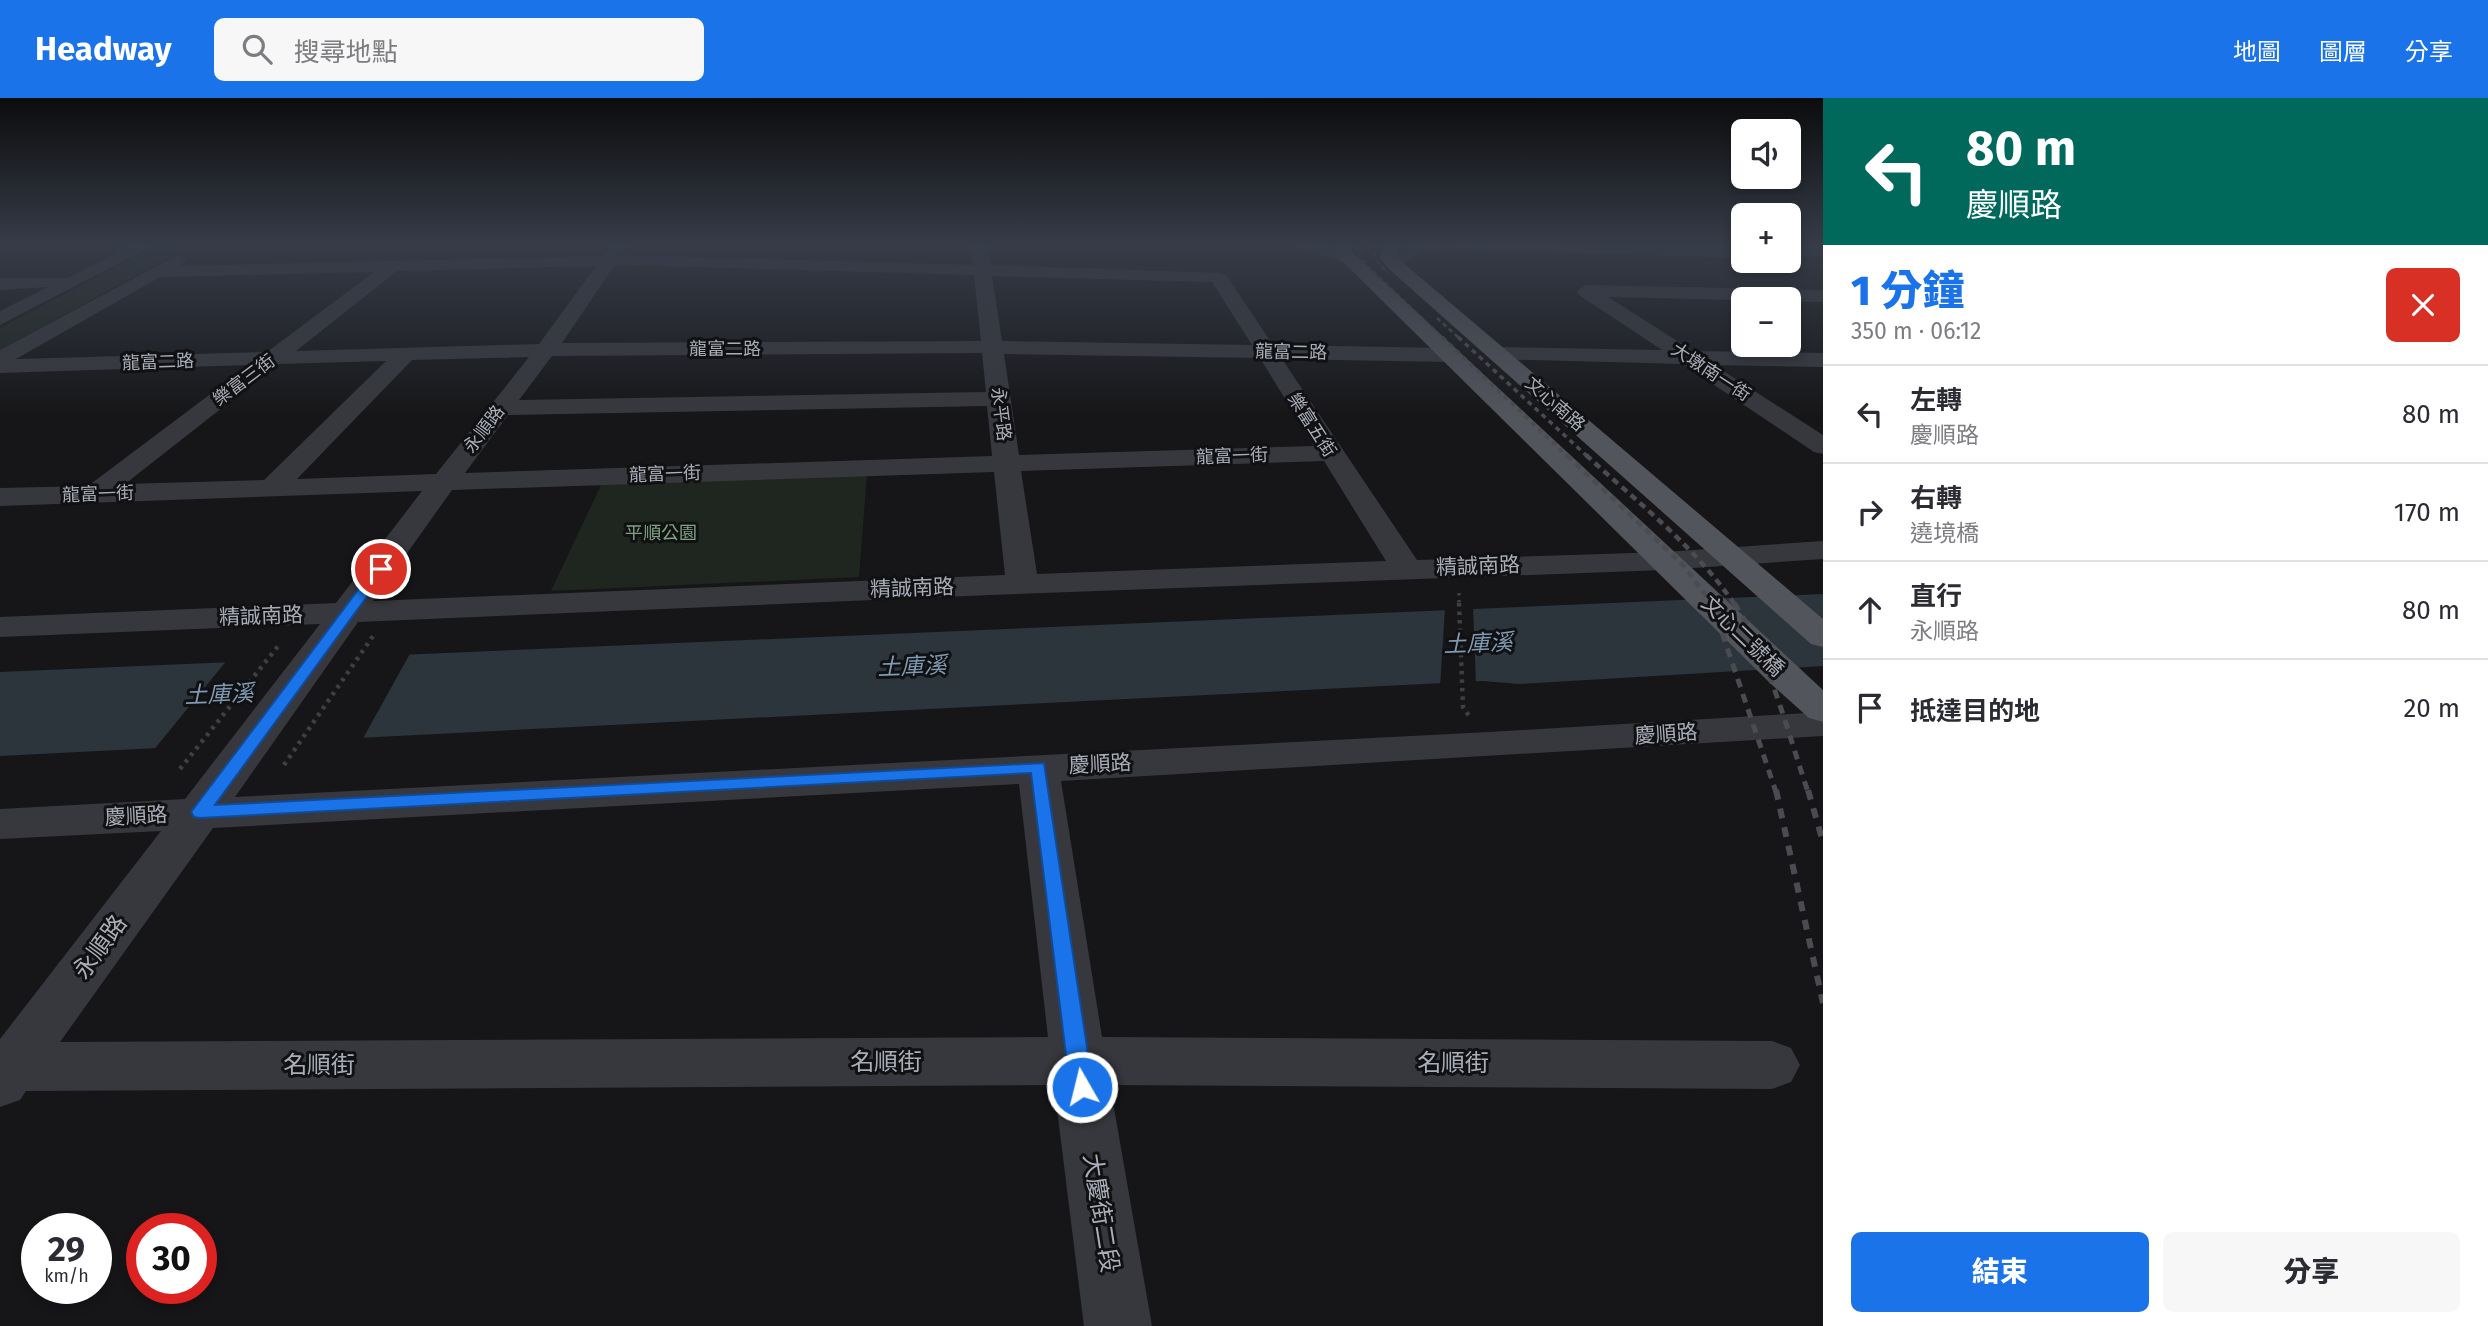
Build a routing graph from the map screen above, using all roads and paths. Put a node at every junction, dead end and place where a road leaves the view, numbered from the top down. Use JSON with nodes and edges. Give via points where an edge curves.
{"nodes":[{"id":1,"x":33,"y":302,"type":"edge"},
{"id":2,"x":102,"y":302,"type":"edge"},
{"id":3,"x":346,"y":302,"type":"edge"},
{"id":4,"x":579,"y":302,"type":"edge"},
{"id":5,"x":986,"y":302,"type":"edge"},
{"id":6,"x":1235,"y":302,"type":"edge"},
{"id":7,"x":1397,"y":302,"type":"edge"},
{"id":8,"x":1443,"y":302,"type":"edge"},
{"id":9,"x":1604,"y":302,"type":"edge"},
{"id":10,"x":0,"y":320,"type":"edge"},
{"id":11,"x":992,"y":347,"type":"junction"},
{"id":12,"x":543,"y":350,"type":"junction"},
{"id":13,"x":1265,"y":351,"type":"junction"},
{"id":14,"x":406,"y":354,"type":"junction"},
{"id":15,"x":1499,"y":354,"type":"junction"},
{"id":16,"x":1449,"y":355,"type":"junction"},
{"id":17,"x":273,"y":358,"type":"junction"},
{"id":18,"x":1688,"y":358,"type":"junction"},
{"id":19,"x":0,"y":359,"type":"edge"},
{"id":20,"x":1823,"y":360,"type":"edge"},
{"id":21,"x":0,"y":366,"type":"edge"},
{"id":22,"x":1000,"y":399,"type":"junction"},
{"id":23,"x":499,"y":408,"type":"junction"},
{"id":24,"x":1823,"y":446,"type":"edge"},
{"id":25,"x":1330,"y":453,"type":"junction"},
{"id":26,"x":1007,"y":463,"type":"junction"},
{"id":27,"x":444,"y":482,"type":"junction"},
{"id":28,"x":272,"y":488,"type":"junction"},
{"id":29,"x":95,"y":494,"type":"junction"},
{"id":30,"x":0,"y":497,"type":"edge"},
{"id":31,"x":1823,"y":550,"type":"edge"},
{"id":32,"x":1732,"y":558,"type":"junction"},
{"id":33,"x":1664,"y":561,"type":"junction"},
{"id":34,"x":1406,"y":569,"type":"junction"},
{"id":35,"x":1022,"y":584,"type":"junction"},
{"id":36,"x":1459,"y":593,"type":"dead end"},
{"id":37,"x":361,"y":624,"type":"junction"},
{"id":38,"x":0,"y":627,"type":"edge"},
{"id":39,"x":1823,"y":637,"type":"edge"},
{"id":40,"x":278,"y":645,"type":"dead end"},
{"id":41,"x":1463,"y":707,"type":"dead end"},
{"id":42,"x":1823,"y":710,"type":"edge"},
{"id":43,"x":1823,"y":724,"type":"edge"},
{"id":44,"x":284,"y":765,"type":"dead end"},
{"id":45,"x":1038,"y":767,"type":"junction"},
{"id":46,"x":190,"y":791,"type":"junction"},
{"id":47,"x":0,"y":824,"type":"edge"},
{"id":48,"x":1078,"y":1061,"type":"junction"},
{"id":49,"x":1772,"y":1065,"type":"dead end"},
{"id":50,"x":4,"y":1071,"type":"edge"},
{"id":51,"x":1118,"y":1326,"type":"edge"}],
"edges":[{"from":1,"to":10,"type":"street"},
{"from":2,"to":19,"type":"street"},
{"from":3,"to":17,"type":"street","name":"樂富三街"},
{"from":4,"to":12,"type":"street","name":"永順路"},
{"from":5,"to":11,"type":"street","name":"永平路"},
{"from":6,"to":13,"type":"street","name":"樂富五街"},
{"from":7,"to":16,"type":"main road","name":"文心南路"},
{"from":8,"to":15,"type":"main road","name":"文心南路"},
{"from":9,"to":18,"type":"street","name":"大墩南一街"},
{"from":11,"to":12,"type":"street","name":"龍富二路"},
{"from":11,"to":13,"type":"street","name":"龍富二路"},
{"from":11,"to":22,"type":"street","name":"永平路"},
{"from":12,"to":14,"type":"street","name":"龍富二路"},
{"from":12,"to":23,"type":"street","name":"永順路"},
{"from":13,"to":16,"type":"street","name":"龍富二路"},
{"from":13,"to":25,"type":"street","name":"樂富五街"},
{"from":14,"to":17,"type":"street","name":"龍富二路"},
{"from":14,"to":28,"type":"street"},
{"from":15,"to":18,"type":"street"},
{"from":15,"to":32,"type":"main road","name":"文心南路"},
{"from":16,"to":33,"type":"main road","name":"文心南路"},
{"from":17,"to":21,"type":"street","name":"龍富二路"},
{"from":17,"to":29,"type":"street","name":"樂富三街"},
{"from":18,"to":20,"type":"street"},
{"from":18,"to":24,"type":"street","name":"大墩南一街"},
{"from":22,"to":23,"type":"street"},
{"from":22,"to":26,"type":"street","name":"永平路"},
{"from":23,"to":27,"type":"street","name":"永順路"},
{"from":25,"to":26,"type":"street","name":"龍富一街"},
{"from":25,"to":34,"type":"street","name":"樂富五街"},
{"from":26,"to":27,"type":"street","name":"龍富一街"},
{"from":26,"to":35,"type":"street","name":"永平路"},
{"from":27,"to":28,"type":"street","name":"龍富一街"},
{"from":27,"to":37,"type":"street","name":"永順路"},
{"from":28,"to":29,"type":"street","name":"龍富一街"},
{"from":29,"to":30,"type":"street","name":"龍富一街"},
{"from":31,"to":32,"type":"street","name":"精誠南路"},
{"from":32,"to":33,"type":"street","name":"精誠南路"},
{"from":32,"to":39,"type":"main road"},
{"from":33,"to":34,"type":"street","name":"精誠南路"},
{"from":33,"to":42,"type":"main road","name":"文心二號橋"},
{"from":34,"to":35,"type":"street","name":"精誠南路"},
{"from":35,"to":37,"type":"street","name":"精誠南路"},
{"from":36,"to":41,"type":"path"},
{"from":37,"to":38,"type":"street","name":"精誠南路"},
{"from":37,"to":44,"type":"path"},
{"from":37,"to":46,"type":"street","name":"永順路"},
{"from":40,"to":46,"type":"path"},
{"from":43,"to":45,"type":"street","name":"慶順路"},
{"from":45,"to":46,"type":"street","name":"慶順路"},
{"from":45,"to":48,"type":"street","name":"大慶街二段"},
{"from":46,"to":47,"type":"street","name":"慶順路"},
{"from":46,"to":50,"type":"street","name":"永順路"},
{"from":48,"to":49,"type":"street","name":"名順街"},
{"from":48,"to":50,"type":"street","name":"名順街"},
{"from":48,"to":51,"type":"street","name":"大慶街二段"}]}
